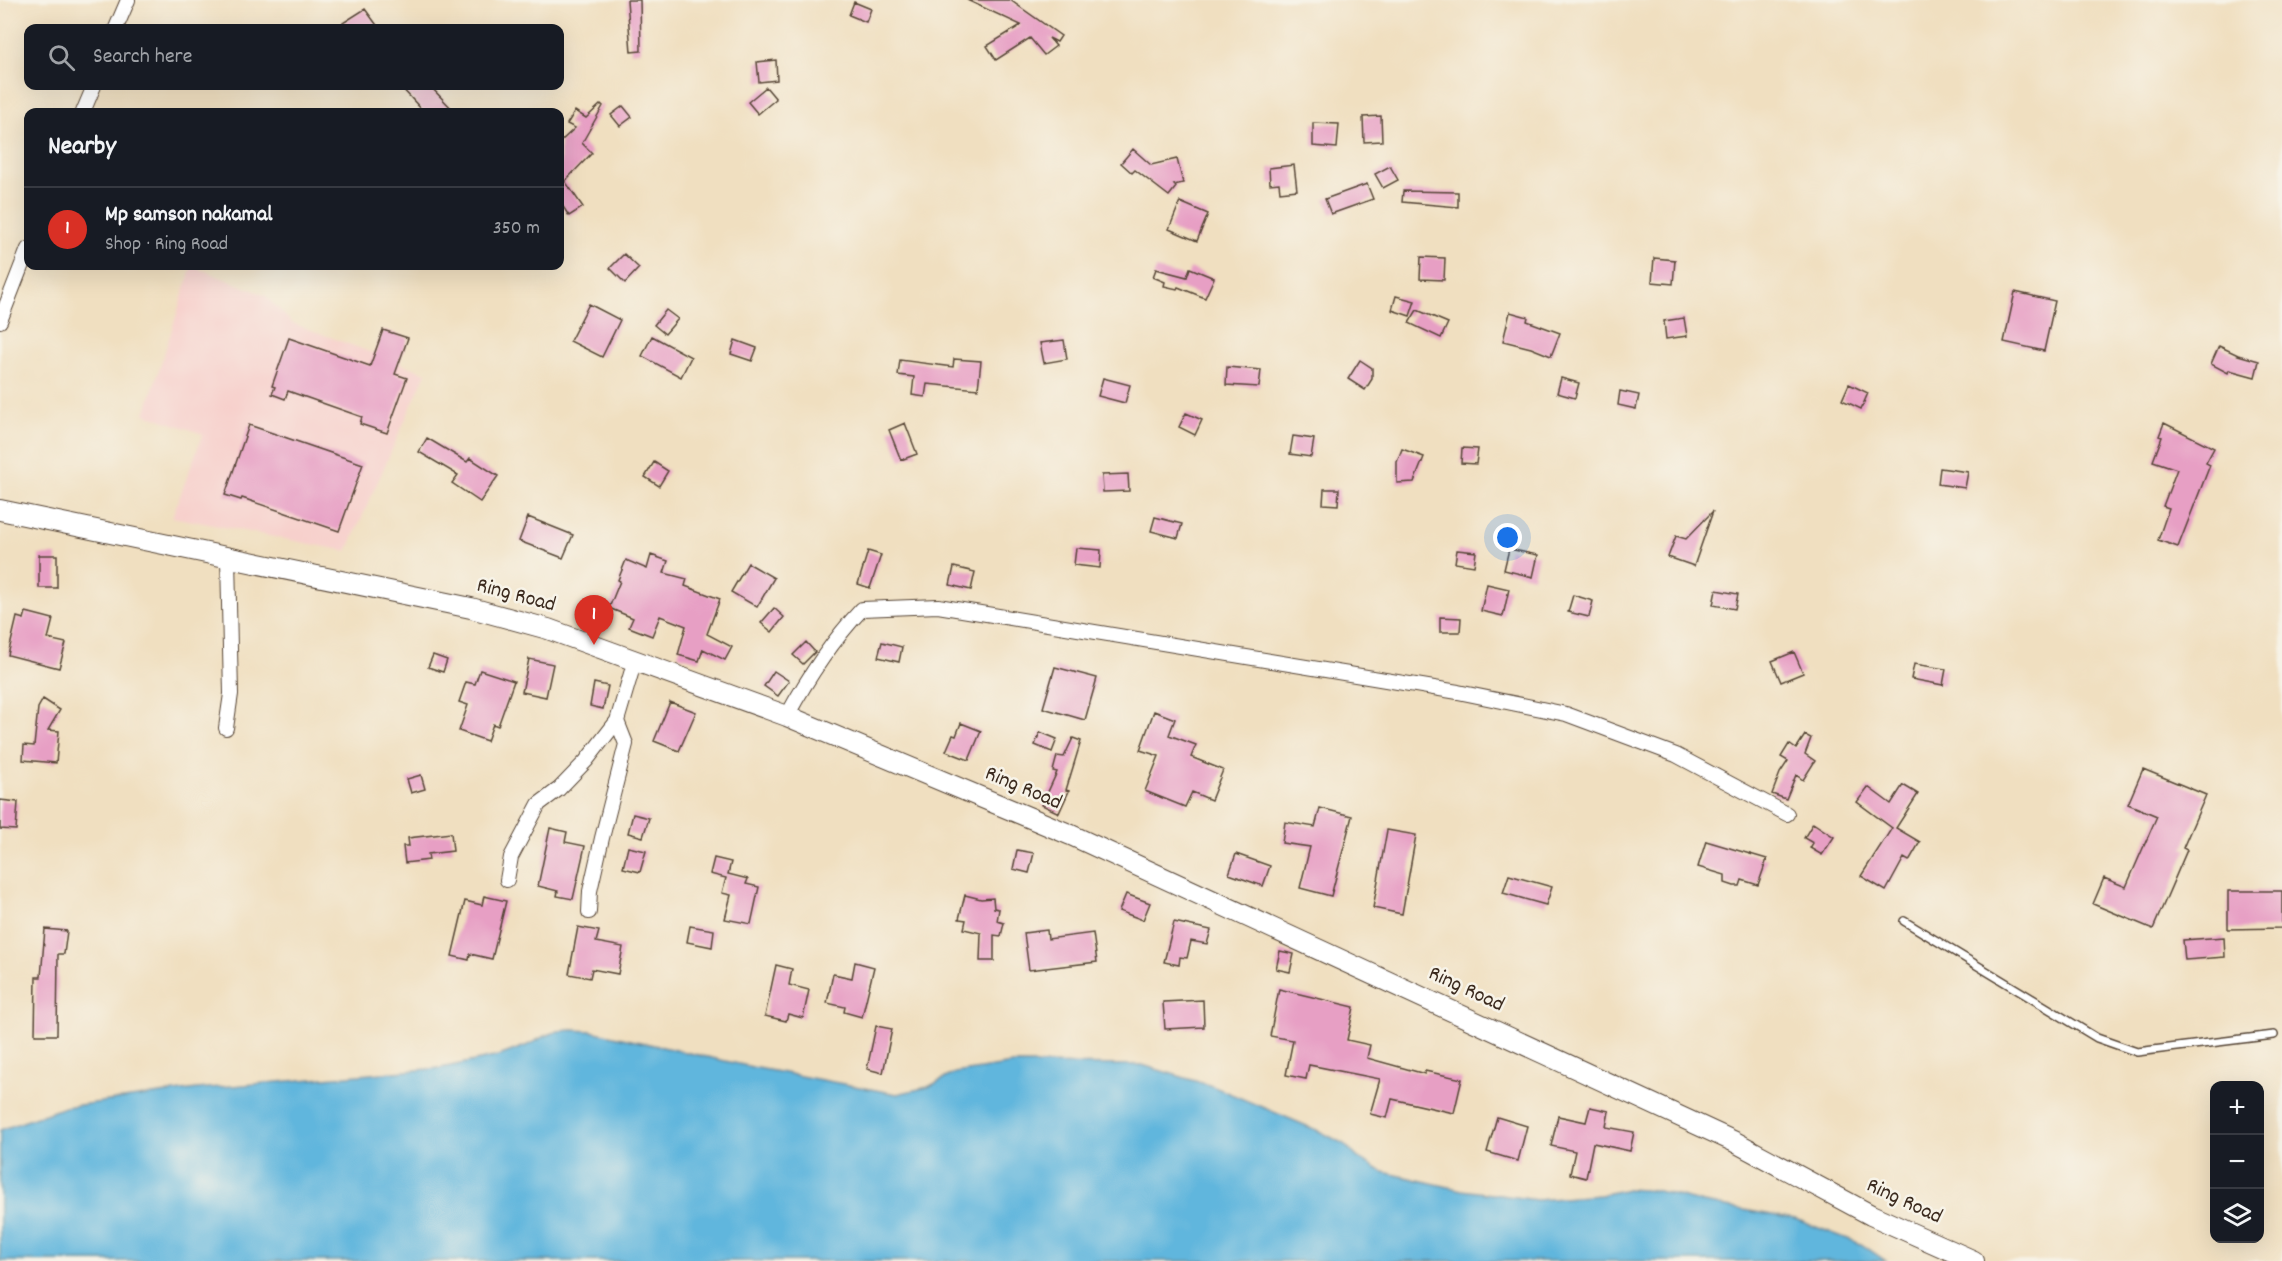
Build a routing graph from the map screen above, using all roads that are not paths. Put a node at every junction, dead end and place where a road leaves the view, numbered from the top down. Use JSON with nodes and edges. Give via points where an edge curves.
{"nodes":[{"id":1,"x":128,"y":0,"type":"edge"},
{"id":2,"x":118,"y":24,"type":"edge"},
{"id":3,"x":92,"y":90,"type":"edge"},
{"id":4,"x":85,"y":108,"type":"edge"},
{"id":5,"x":24,"y":259,"type":"edge"},
{"id":6,"x":0,"y":321,"type":"edge"},
{"id":7,"x":0,"y":510,"type":"edge"},
{"id":8,"x":228,"y":558,"type":"junction"},
{"id":9,"x":635,"y":660,"type":"junction"},
{"id":10,"x":787,"y":716,"type":"junction"},
{"id":11,"x":617,"y":721,"type":"junction"},
{"id":12,"x":226,"y":728,"type":"dead end"},
{"id":13,"x":1786,"y":814,"type":"dead end"},
{"id":14,"x":507,"y":880,"type":"dead end"},
{"id":15,"x":589,"y":912,"type":"dead end"},
{"id":16,"x":1904,"y":921,"type":"dead end"},
{"id":17,"x":2274,"y":1035,"type":"dead end"},
{"id":18,"x":1974,"y":1261,"type":"edge"}],
"edges":[{"from":1,"to":2,"type":"street"},
{"from":3,"to":4,"type":"street"},
{"from":5,"to":6,"type":"street"},
{"from":7,"to":8,"type":"main road","name":"Ring Road"},
{"from":8,"to":9,"type":"main road","name":"Ring Road","via":[[471,608],[548,629]]},
{"from":8,"to":12,"type":"street","via":[[231,694]]},
{"from":9,"to":10,"type":"main road","name":"Ring Road"},
{"from":9,"to":11,"type":"street"},
{"from":10,"to":13,"type":"street","via":[[811,672],[862,609],[939,606],[1458,692],[1566,714],[1676,755]]},
{"from":10,"to":18,"type":"main road","name":"Ring Road","via":[[1071,835],[1511,1037],[1735,1142],[1871,1215]]},
{"from":11,"to":14,"type":"street","via":[[586,761],[539,804],[511,857]]},
{"from":11,"to":15,"type":"street","via":[[626,744],[590,891]]},
{"from":16,"to":17,"type":"lane","via":[[2097,1038],[2137,1052]]}]}
